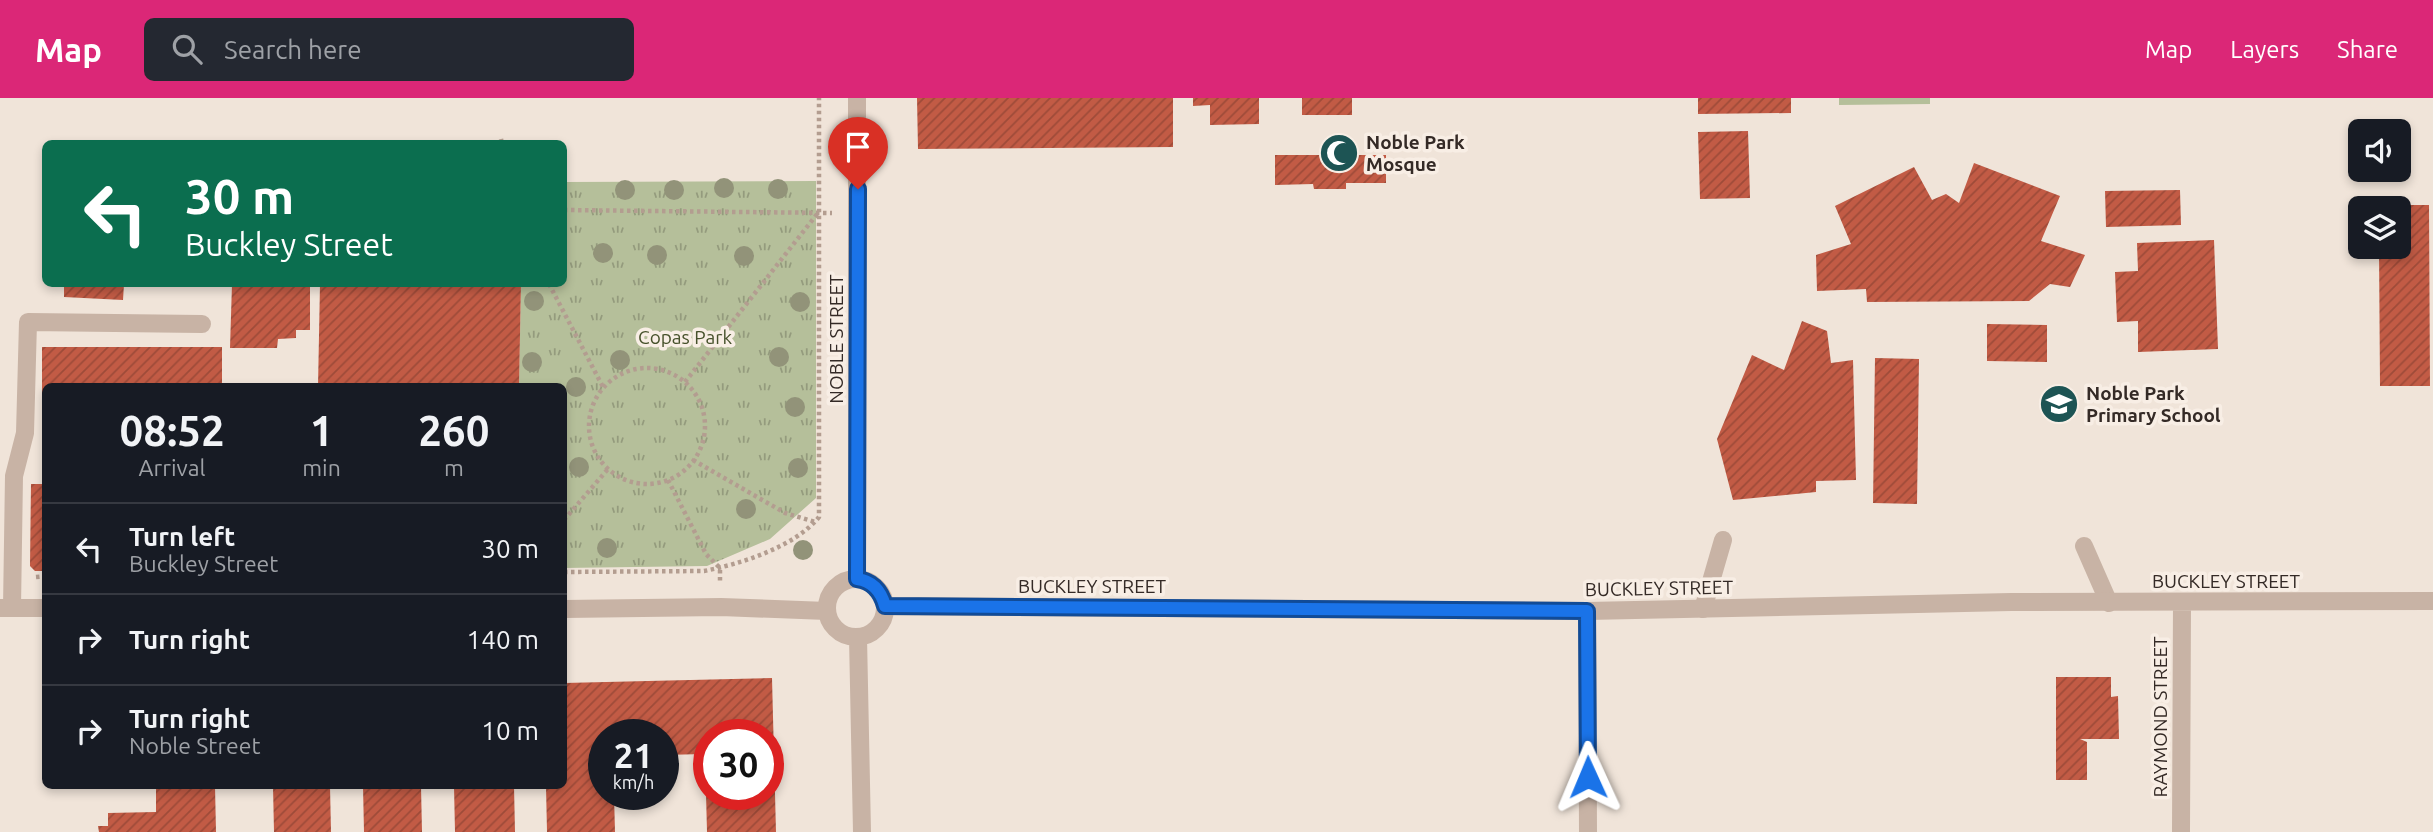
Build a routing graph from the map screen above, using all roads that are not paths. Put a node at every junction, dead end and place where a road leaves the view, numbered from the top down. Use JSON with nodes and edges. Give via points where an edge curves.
{"nodes":[{"id":1,"x":857,"y":98,"type":"edge"},
{"id":2,"x":202,"y":324,"type":"dead end"},
{"id":3,"x":1723,"y":540,"type":"dead end"},
{"id":4,"x":2084,"y":546,"type":"dead end"},
{"id":5,"x":857,"y":579,"type":"junction"},
{"id":6,"x":2433,"y":601,"type":"edge"},
{"id":7,"x":2182,"y":602,"type":"junction"},
{"id":8,"x":2109,"y":603,"type":"junction"},
{"id":9,"x":885,"y":606,"type":"junction"},
{"id":10,"x":6,"y":608,"type":"edge"},
{"id":11,"x":42,"y":608,"type":"edge"},
{"id":12,"x":567,"y":608,"type":"edge"},
{"id":13,"x":1703,"y":609,"type":"junction"},
{"id":14,"x":827,"y":611,"type":"junction"},
{"id":15,"x":1587,"y":611,"type":"junction"},
{"id":16,"x":858,"y":637,"type":"junction"},
{"id":17,"x":862,"y":832,"type":"edge"},
{"id":18,"x":1588,"y":832,"type":"edge"},
{"id":19,"x":2181,"y":832,"type":"edge"}],
"edges":[{"from":1,"to":5,"type":"street","name":"NOBLE STREET"},
{"from":2,"to":10,"type":"street","via":[[28,322],[25,433],[14,476]]},
{"from":3,"to":13,"type":"street"},
{"from":4,"to":8,"type":"street"},
{"from":5,"to":9,"type":"street","via":[[870,582]]},
{"from":5,"to":14,"type":"street","via":[[832,591]]},
{"from":6,"to":7,"type":"street","name":"BUCKLEY STREET"},
{"from":7,"to":8,"type":"street","name":"BUCKLEY STREET"},
{"from":7,"to":19,"type":"street","name":"RAYMOND STREET"},
{"from":8,"to":13,"type":"street","name":"BUCKLEY STREET"},
{"from":9,"to":15,"type":"street","name":"BUCKLEY STREET"},
{"from":9,"to":16,"type":"street","via":[[879,625]]},
{"from":10,"to":11,"type":"street"},
{"from":12,"to":14,"type":"street"},
{"from":13,"to":15,"type":"street","name":"BUCKLEY STREET"},
{"from":14,"to":16,"type":"street","via":[[837,631]]},
{"from":15,"to":18,"type":"street"},
{"from":16,"to":17,"type":"street"}]}
